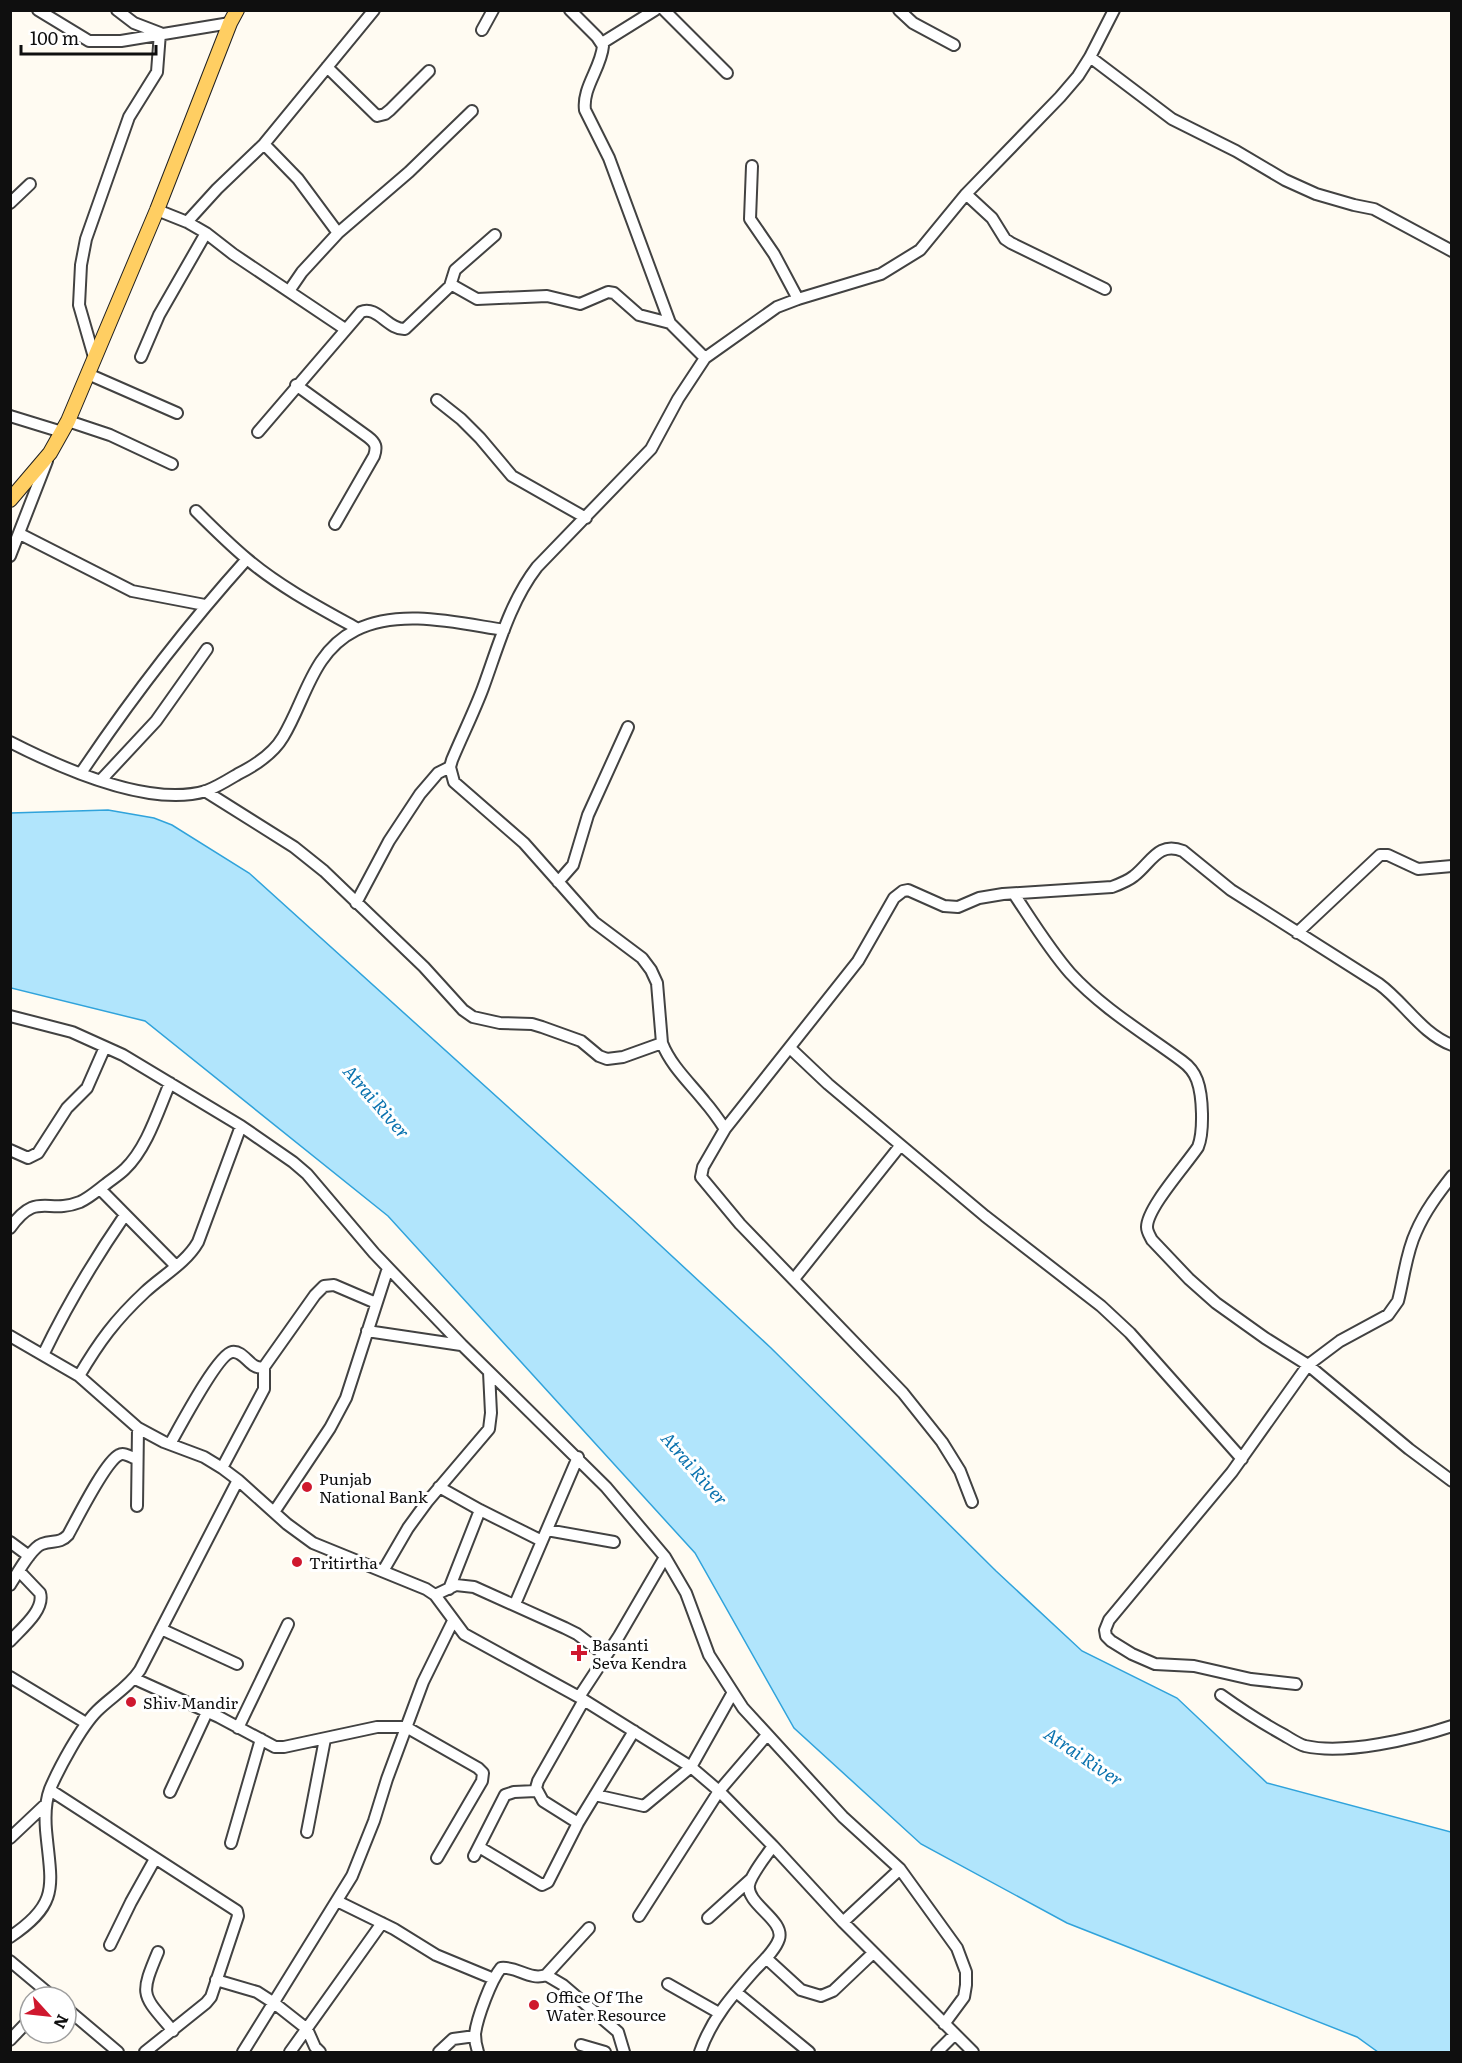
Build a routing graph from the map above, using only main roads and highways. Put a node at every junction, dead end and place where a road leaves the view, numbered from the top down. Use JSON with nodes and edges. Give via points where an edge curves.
{"nodes":[{"id":1,"x":233,"y":17,"type":"edge"},
{"id":2,"x":10,"y":500,"type":"edge"}],
"edges":[{"from":1,"to":2,"type":"main road","via":[[157,210],[65,426],[50,453]]}]}
